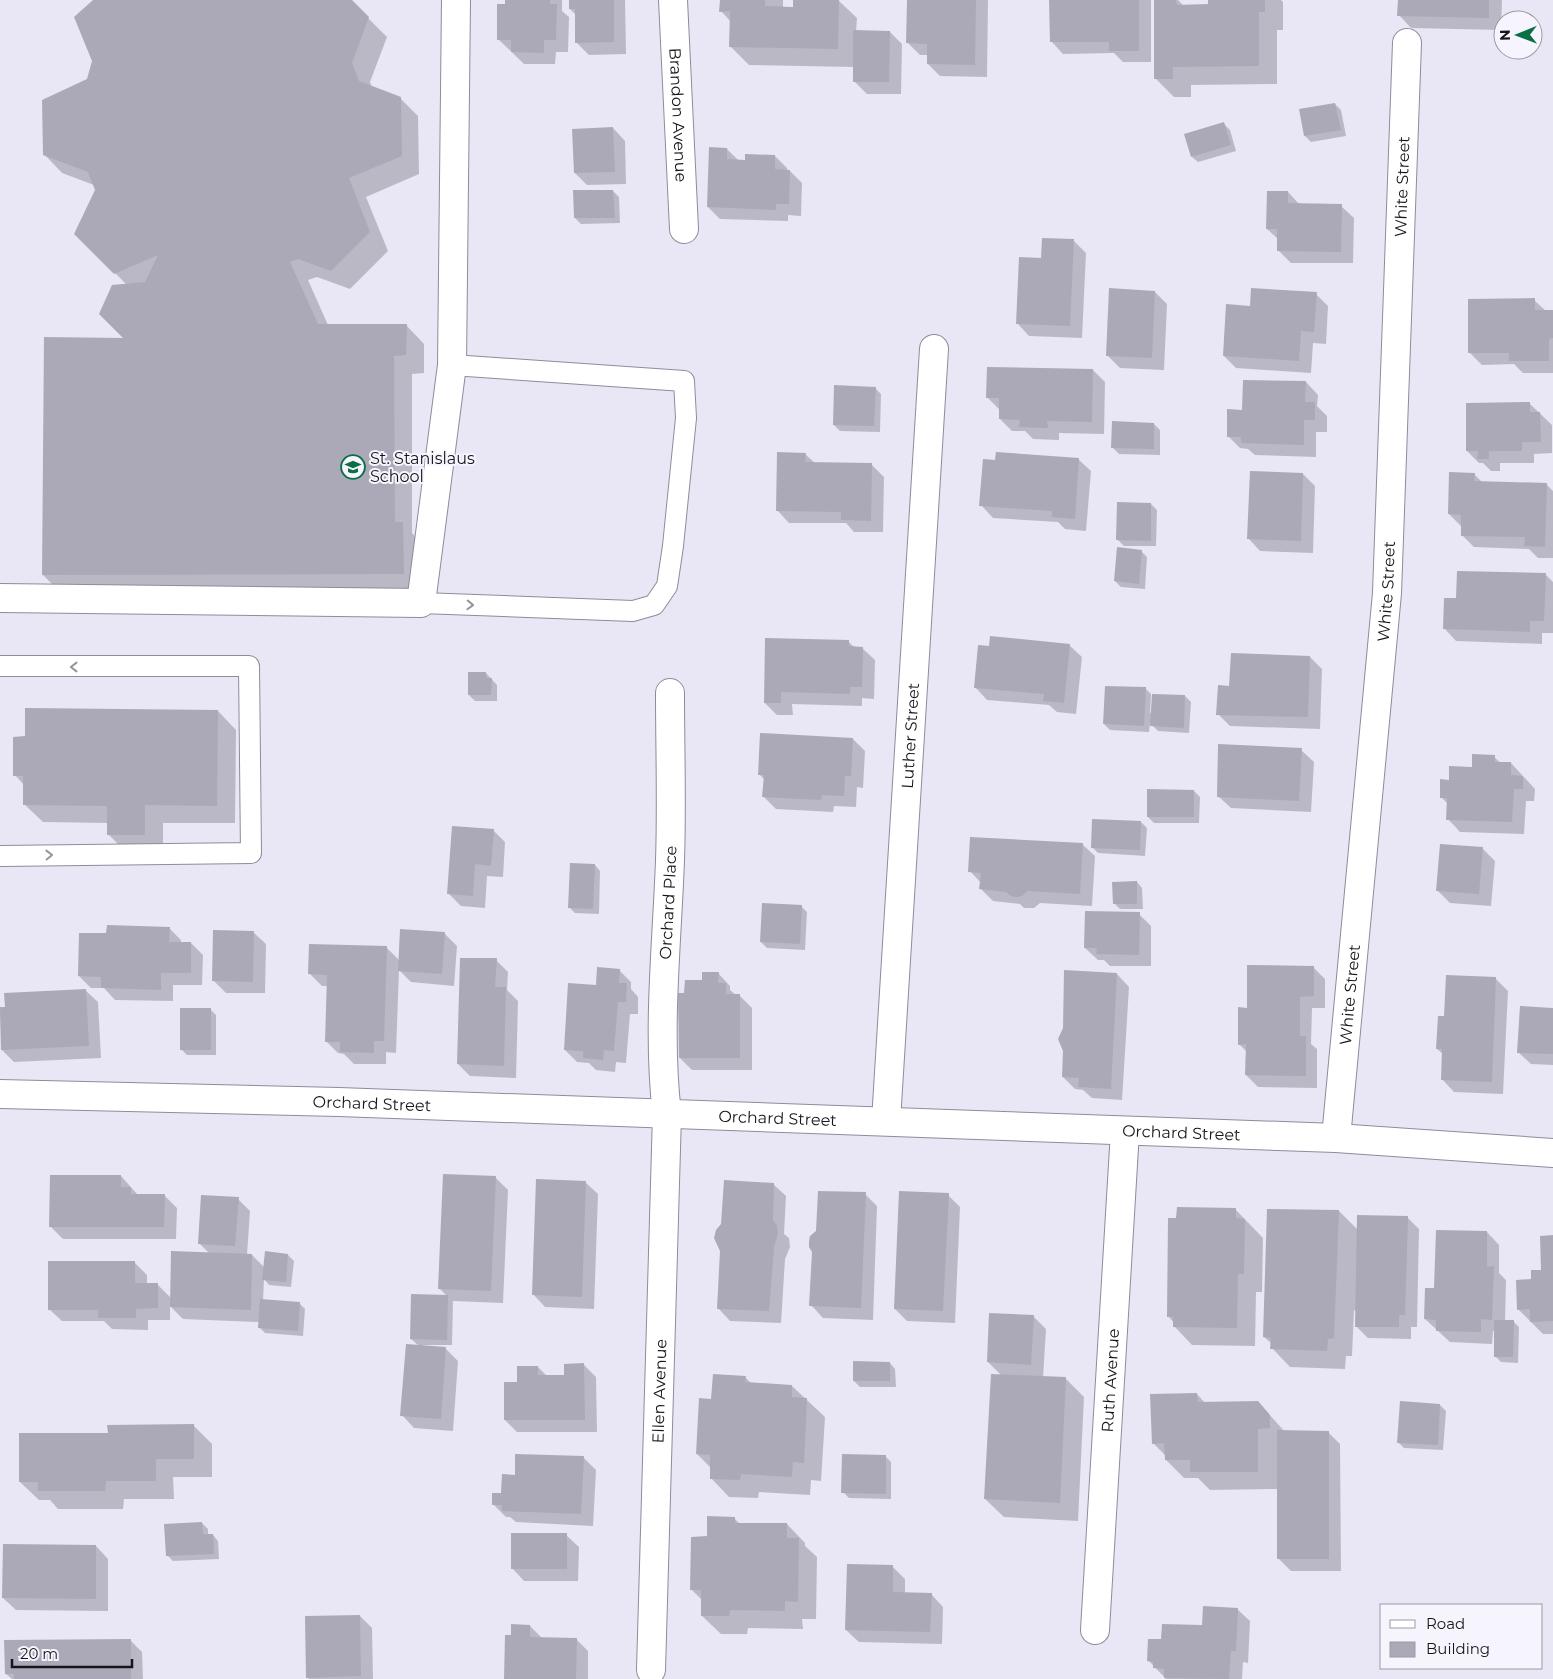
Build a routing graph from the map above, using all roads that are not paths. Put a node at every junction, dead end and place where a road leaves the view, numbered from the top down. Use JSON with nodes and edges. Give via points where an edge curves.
{"nodes":[{"id":1,"x":456,"y":0,"type":"edge"},
{"id":2,"x":672,"y":0,"type":"edge"},
{"id":3,"x":1407,"y":44,"type":"dead end"},
{"id":4,"x":684,"y":229,"type":"dead end"},
{"id":5,"x":934,"y":349,"type":"dead end"},
{"id":6,"x":452,"y":365,"type":"junction"},
{"id":7,"x":0,"y":598,"type":"edge"},
{"id":8,"x":422,"y":603,"type":"junction"},
{"id":9,"x":0,"y":666,"type":"edge"},
{"id":10,"x":670,"y":693,"type":"dead end"},
{"id":11,"x":0,"y":856,"type":"edge"},
{"id":12,"x":0,"y":1094,"type":"edge"},
{"id":13,"x":667,"y":1114,"type":"junction"},
{"id":14,"x":886,"y":1121,"type":"junction"},
{"id":15,"x":1125,"y":1131,"type":"junction"},
{"id":16,"x":1336,"y":1138,"type":"junction"},
{"id":17,"x":1553,"y":1153,"type":"edge"},
{"id":18,"x":1095,"y":1630,"type":"dead end"},
{"id":19,"x":651,"y":1670,"type":"dead end"}],
"edges":[{"from":1,"to":6,"type":"street"},
{"from":2,"to":4,"type":"street","name":"Brandon Avenue"},
{"from":3,"to":16,"type":"street","name":"White Street","via":[[1387,593]]},
{"from":5,"to":14,"type":"street","name":"Luther Street"},
{"from":6,"to":8,"type":"street"},
{"from":8,"to":6,"type":"lane","one_way":true,"via":[[633,611],[654,605],[666,586],[673,546],[686,418],[684,381]]},
{"from":7,"to":8,"type":"street"},
{"from":11,"to":9,"type":"lane","one_way":true,"via":[[251,853],[249,666]]},
{"from":10,"to":13,"type":"street","name":"Orchard Place","via":[[670,858],[663,1018],[663,1080]]},
{"from":12,"to":13,"type":"street","name":"Orchard Street"},
{"from":13,"to":14,"type":"street","name":"Orchard Street"},
{"from":13,"to":19,"type":"street","name":"Ellen Avenue"},
{"from":14,"to":15,"type":"street","name":"Orchard Street"},
{"from":15,"to":16,"type":"street","name":"Orchard Street"},
{"from":15,"to":18,"type":"street","name":"Ruth Avenue"},
{"from":16,"to":17,"type":"street","name":"Orchard Street"}]}
